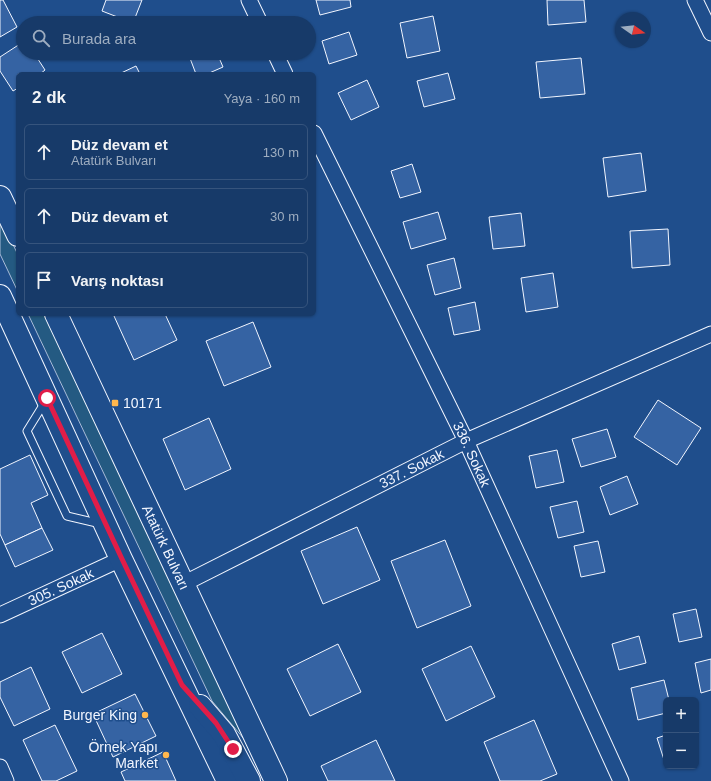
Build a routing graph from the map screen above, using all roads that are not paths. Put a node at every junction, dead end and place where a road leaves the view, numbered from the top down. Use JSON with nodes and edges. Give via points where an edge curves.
{"nodes":[{"id":1,"x":249,"y":0,"type":"edge"},
{"id":2,"x":696,"y":0,"type":"edge"},
{"id":3,"x":257,"y":16,"type":"edge"},
{"id":4,"x":711,"y":33,"type":"edge"},
{"id":5,"x":278,"y":60,"type":"edge"},
{"id":6,"x":284,"y":72,"type":"edge"},
{"id":7,"x":316,"y":137,"type":"edge"},
{"id":8,"x":0,"y":197,"type":"edge"},
{"id":9,"x":16,"y":231,"type":"edge"},
{"id":10,"x":0,"y":296,"type":"edge"},
{"id":11,"x":57,"y":316,"type":"edge"},
{"id":12,"x":711,"y":334,"type":"edge"},
{"id":13,"x":47,"y":398,"type":"junction"},
{"id":14,"x":466,"y":441,"type":"junction"},
{"id":15,"x":106,"y":525,"type":"junction"},
{"id":16,"x":122,"y":559,"type":"junction"},
{"id":17,"x":183,"y":584,"type":"junction"},
{"id":18,"x":0,"y":615,"type":"edge"},
{"id":19,"x":182,"y":685,"type":"junction"},
{"id":20,"x":0,"y":767,"type":"edge"},
{"id":21,"x":6,"y":781,"type":"edge"},
{"id":22,"x":228,"y":781,"type":"edge"},
{"id":23,"x":249,"y":781,"type":"edge"},
{"id":24,"x":276,"y":781,"type":"edge"},
{"id":25,"x":621,"y":781,"type":"edge"}],
"edges":[{"from":1,"to":3,"type":"street"},
{"from":2,"to":4,"type":"street"},
{"from":5,"to":6,"type":"street"},
{"from":7,"to":14,"type":"street","name":"336. Sokak"},
{"from":8,"to":9,"type":"main road"},
{"from":10,"to":13,"type":"main road"},
{"from":11,"to":17,"type":"main road","name":"Atatürk Bulvarı"},
{"from":12,"to":14,"type":"street","name":"337. Sokak"},
{"from":13,"to":15,"type":"main road"},
{"from":13,"to":15,"type":"lane","via":[[27,431],[67,516]]},
{"from":14,"to":17,"type":"street","name":"337. Sokak"},
{"from":14,"to":25,"type":"street","name":"336. Sokak"},
{"from":15,"to":16,"type":"main road"},
{"from":16,"to":18,"type":"street","name":"305. Sokak"},
{"from":16,"to":19,"type":"main road"},
{"from":17,"to":24,"type":"main road","name":"Atatürk Bulvarı"},
{"from":19,"to":22,"type":"main road"},
{"from":19,"to":23,"type":"main road","via":[[224,734]]},
{"from":20,"to":21,"type":"street"}]}
